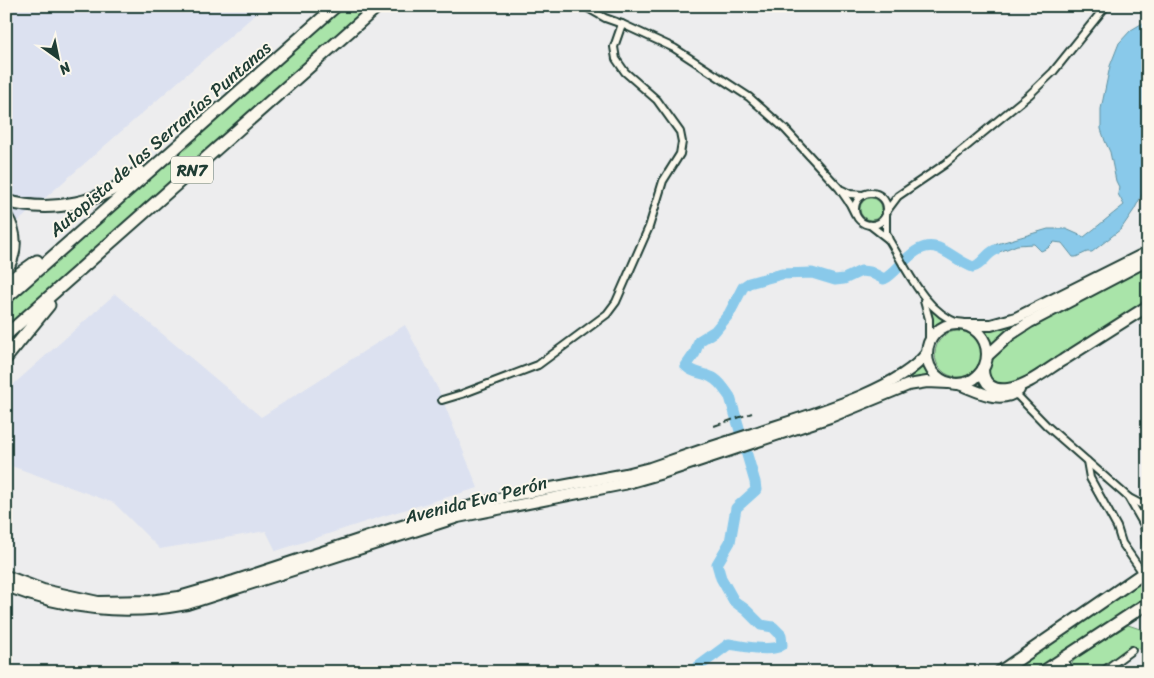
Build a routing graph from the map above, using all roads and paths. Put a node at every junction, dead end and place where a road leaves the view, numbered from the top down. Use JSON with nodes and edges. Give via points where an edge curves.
{"nodes":[{"id":1,"x":336,"y":6,"type":"edge"},
{"id":2,"x":378,"y":6,"type":"edge"},
{"id":3,"x":584,"y":6,"type":"edge"},
{"id":4,"x":1106,"y":6,"type":"edge"},
{"id":5,"x":622,"y":24,"type":"junction"},
{"id":6,"x":270,"y":64,"type":"junction"},
{"id":7,"x":839,"y":188,"type":"junction"},
{"id":8,"x":863,"y":195,"type":"junction"},
{"id":9,"x":879,"y":195,"type":"junction"},
{"id":10,"x":122,"y":196,"type":"junction"},
{"id":11,"x":898,"y":196,"type":"junction"},
{"id":12,"x":6,"y":201,"type":"edge"},
{"id":13,"x":146,"y":210,"type":"junction"},
{"id":14,"x":886,"y":213,"type":"junction"},
{"id":15,"x":855,"y":214,"type":"junction"},
{"id":16,"x":6,"y":216,"type":"edge"},
{"id":17,"x":870,"y":225,"type":"junction"},
{"id":18,"x":889,"y":240,"type":"junction"},
{"id":19,"x":1148,"y":252,"type":"edge"},
{"id":20,"x":1148,"y":260,"type":"edge"},
{"id":21,"x":6,"y":270,"type":"edge"},
{"id":22,"x":6,"y":283,"type":"edge"},
{"id":23,"x":920,"y":291,"type":"junction"},
{"id":24,"x":6,"y":298,"type":"edge"},
{"id":25,"x":1148,"y":306,"type":"edge"},
{"id":26,"x":962,"y":325,"type":"junction"},
{"id":27,"x":6,"y":335,"type":"edge"},
{"id":28,"x":928,"y":350,"type":"junction"},
{"id":29,"x":987,"y":356,"type":"junction"},
{"id":30,"x":6,"y":358,"type":"edge"},
{"id":31,"x":983,"y":369,"type":"junction"},
{"id":32,"x":1036,"y":377,"type":"junction"},
{"id":33,"x":954,"y":383,"type":"junction"},
{"id":34,"x":1015,"y":393,"type":"junction"},
{"id":35,"x":442,"y":400,"type":"dead end"},
{"id":36,"x":766,"y":434,"type":"junction"},
{"id":37,"x":719,"y":449,"type":"junction"},
{"id":38,"x":1087,"y":461,"type":"junction"},
{"id":39,"x":1128,"y":497,"type":"junction"},
{"id":40,"x":1148,"y":508,"type":"edge"},
{"id":41,"x":1148,"y":558,"type":"edge"},
{"id":42,"x":1145,"y":571,"type":"edge"},
{"id":43,"x":6,"y":576,"type":"edge"},
{"id":44,"x":6,"y":586,"type":"edge"},
{"id":45,"x":1148,"y":603,"type":"edge"},
{"id":46,"x":1132,"y":650,"type":"dead end"},
{"id":47,"x":1063,"y":659,"type":"junction"},
{"id":48,"x":1000,"y":672,"type":"edge"},
{"id":49,"x":1044,"y":672,"type":"edge"},
{"id":50,"x":1072,"y":672,"type":"edge"},
{"id":51,"x":1102,"y":672,"type":"edge"}],
"edges":[{"from":1,"to":6,"type":"highway","name":"Autopista de las Serranías Puntanas","number":"RN7"},
{"from":2,"to":13,"type":"highway","number":"RN7"},
{"from":3,"to":5,"type":"street"},
{"from":4,"to":11,"type":"street","via":[[1053,72],[1029,95],[945,164]]},
{"from":5,"to":7,"type":"street","via":[[674,48],[749,97],[780,124]]},
{"from":5,"to":35,"type":"street","via":[[614,47],[616,59],[629,76],[657,100],[680,132],[682,142],[680,154],[663,181],[650,227],[616,302],[607,314],[538,365]]},
{"from":6,"to":10,"type":"highway","name":"Autopista de las Serranías Puntanas","number":"RN7"},
{"from":6,"to":12,"type":"highway","via":[[227,94],[136,174],[113,190],[84,201],[54,206],[26,206]]},
{"from":7,"to":8,"type":"street","via":[[850,194]]},
{"from":7,"to":15,"type":"street"},
{"from":8,"to":9,"type":"street"},
{"from":8,"to":15,"type":"street","via":[[856,203]]},
{"from":9,"to":11,"type":"street"},
{"from":9,"to":14,"type":"street","via":[[886,204]]},
{"from":10,"to":22,"type":"highway"},
{"from":10,"to":24,"type":"highway","name":"Autopista de las Serranías Puntanas","number":"RN7"},
{"from":11,"to":14,"type":"street"},
{"from":13,"to":27,"type":"highway","number":"RN7"},
{"from":13,"to":30,"type":"highway","via":[[60,293]]},
{"from":14,"to":17,"type":"street","via":[[879,223]]},
{"from":14,"to":18,"type":"street","via":[[885,227]]},
{"from":15,"to":17,"type":"street","via":[[861,222]]},
{"from":16,"to":21,"type":"highway","via":[[14,232],[15,244]]},
{"from":17,"to":18,"type":"street"},
{"from":18,"to":23,"type":"street"},
{"from":19,"to":26,"type":"main road","via":[[1016,318],[991,325]]},
{"from":20,"to":29,"type":"main road","via":[[1030,322]]},
{"from":23,"to":26,"type":"street","via":[[937,311]]},
{"from":23,"to":28,"type":"street","via":[[928,312]]},
{"from":25,"to":32,"type":"main road"},
{"from":26,"to":28,"type":"main road","via":[[946,326],[940,330],[931,340]]},
{"from":26,"to":29,"type":"main road","via":[[983,338]]},
{"from":28,"to":33,"type":"main road","via":[[929,364],[935,374]]},
{"from":28,"to":36,"type":"main road","name":"Avenida Eva Perón","via":[[913,368],[889,383]]},
{"from":29,"to":31,"type":"main road"},
{"from":31,"to":32,"type":"main road","via":[[985,381],[996,389],[1014,388]]},
{"from":31,"to":33,"type":"main road","via":[[970,381]]},
{"from":32,"to":34,"type":"main road"},
{"from":33,"to":34,"type":"main road","via":[[995,397]]},
{"from":33,"to":36,"type":"main road","name":"Avenida Eva Perón","via":[[908,385],[830,417]]},
{"from":34,"to":38,"type":"street"},
{"from":36,"to":37,"type":"main road","name":"Avenida Eva Perón"},
{"from":37,"to":43,"type":"main road","name":"Avenida Eva Perón","via":[[626,474],[514,495],[448,512],[179,597],[98,602],[43,590]]},
{"from":37,"to":44,"type":"main road","name":"Avenida Eva Perón","via":[[659,474],[458,518],[206,599],[165,608],[90,609],[46,600]]},
{"from":38,"to":39,"type":"street"},
{"from":38,"to":42,"type":"street","via":[[1090,478],[1122,543]]},
{"from":39,"to":40,"type":"street"},
{"from":39,"to":41,"type":"street","via":[[1144,524]]},
{"from":42,"to":48,"type":"highway"},
{"from":45,"to":47,"type":"highway"},
{"from":46,"to":51,"type":"street"},
{"from":47,"to":49,"type":"highway"},
{"from":47,"to":50,"type":"street"}]}
